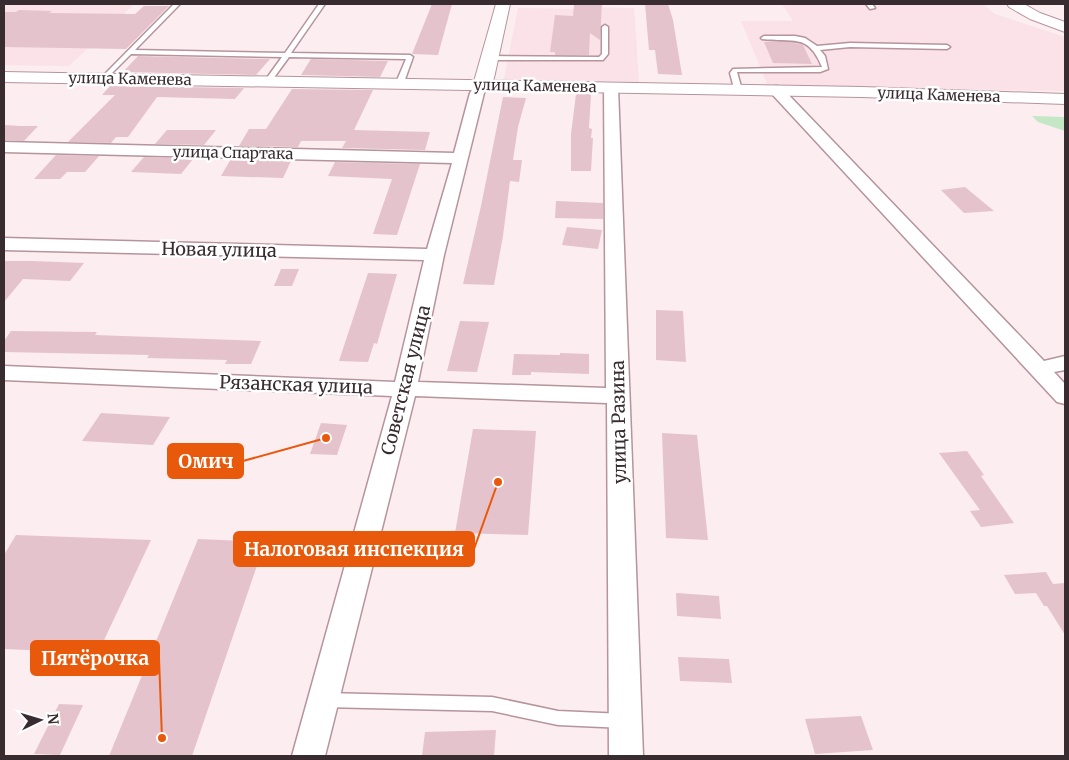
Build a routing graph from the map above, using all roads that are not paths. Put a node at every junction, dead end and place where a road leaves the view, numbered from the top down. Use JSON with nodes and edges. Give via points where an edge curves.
{"nodes":[{"id":1,"x":177,"y":4,"type":"edge"},
{"id":2,"x":322,"y":4,"type":"edge"},
{"id":3,"x":503,"y":4,"type":"edge"},
{"id":4,"x":1014,"y":4,"type":"edge"},
{"id":5,"x":606,"y":26,"type":"dead end"},
{"id":6,"x":1065,"y":28,"type":"edge"},
{"id":7,"x":764,"y":38,"type":"dead end"},
{"id":8,"x":947,"y":47,"type":"dead end"},
{"id":9,"x":815,"y":48,"type":"junction"},
{"id":10,"x":129,"y":52,"type":"junction"},
{"id":11,"x":287,"y":55,"type":"junction"},
{"id":12,"x":490,"y":58,"type":"junction"},
{"id":13,"x":4,"y":76,"type":"edge"},
{"id":14,"x":103,"y":79,"type":"junction"},
{"id":15,"x":268,"y":82,"type":"junction"},
{"id":16,"x":399,"y":85,"type":"junction"},
{"id":17,"x":482,"y":85,"type":"junction"},
{"id":18,"x":611,"y":87,"type":"junction"},
{"id":19,"x":738,"y":90,"type":"junction"},
{"id":20,"x":776,"y":90,"type":"junction"},
{"id":21,"x":1065,"y":99,"type":"edge"},
{"id":22,"x":4,"y":147,"type":"edge"},
{"id":23,"x":462,"y":158,"type":"junction"},
{"id":24,"x":4,"y":244,"type":"edge"},
{"id":25,"x":435,"y":255,"type":"junction"},
{"id":26,"x":1065,"y":363,"type":"edge"},
{"id":27,"x":1039,"y":369,"type":"junction"},
{"id":28,"x":4,"y":372,"type":"edge"},
{"id":29,"x":405,"y":389,"type":"junction"},
{"id":30,"x":618,"y":396,"type":"junction"},
{"id":31,"x":1065,"y":397,"type":"edge"},
{"id":32,"x":324,"y":700,"type":"junction"},
{"id":33,"x":626,"y":722,"type":"junction"},
{"id":34,"x":308,"y":756,"type":"edge"},
{"id":35,"x":626,"y":756,"type":"edge"}],
"edges":[{"from":1,"to":10,"type":"lane"},
{"from":2,"to":11,"type":"lane"},
{"from":3,"to":12,"type":"main road","name":"Советская улица"},
{"from":4,"to":6,"type":"main road"},
{"from":5,"to":12,"type":"lane","via":[[606,54],[601,59]]},
{"from":7,"to":9,"type":"lane","via":[[801,38]]},
{"from":8,"to":9,"type":"lane","via":[[850,45]]},
{"from":9,"to":19,"type":"lane","via":[[826,68],[736,70],[732,73]]},
{"from":10,"to":11,"type":"lane"},
{"from":10,"to":14,"type":"lane"},
{"from":11,"to":15,"type":"lane"},
{"from":11,"to":16,"type":"lane","via":[[410,57]]},
{"from":12,"to":17,"type":"main road","name":"Советская улица"},
{"from":13,"to":14,"type":"main road","name":"улица Каменева"},
{"from":14,"to":15,"type":"main road","name":"улица Каменева"},
{"from":15,"to":16,"type":"main road","name":"улица Каменева"},
{"from":16,"to":17,"type":"main road","name":"улица Каменева"},
{"from":17,"to":18,"type":"main road","name":"улица Каменева"},
{"from":17,"to":23,"type":"street","name":"Советская улица","via":[[476,93]]},
{"from":18,"to":19,"type":"main road","name":"улица Каменева"},
{"from":18,"to":30,"type":"street","name":"улица Разина"},
{"from":19,"to":20,"type":"main road","name":"улица Каменева"},
{"from":20,"to":21,"type":"main road","name":"улица Каменева"},
{"from":20,"to":27,"type":"street"},
{"from":22,"to":23,"type":"street","name":"улица Спартака"},
{"from":23,"to":25,"type":"street","name":"Советская улица"},
{"from":24,"to":25,"type":"street","name":"Новая улица"},
{"from":25,"to":29,"type":"street","name":"Советская улица"},
{"from":26,"to":27,"type":"street"},
{"from":27,"to":31,"type":"street"},
{"from":28,"to":29,"type":"street","name":"Рязанская улица"},
{"from":29,"to":30,"type":"street","name":"Рязанская улица"},
{"from":29,"to":32,"type":"street","name":"Советская улица"},
{"from":30,"to":33,"type":"street","name":"улица Разина"},
{"from":32,"to":33,"type":"lane","via":[[492,704],[558,718]]},
{"from":32,"to":34,"type":"street","name":"Советская улица"},
{"from":33,"to":35,"type":"street","name":"улица Разина"}]}
